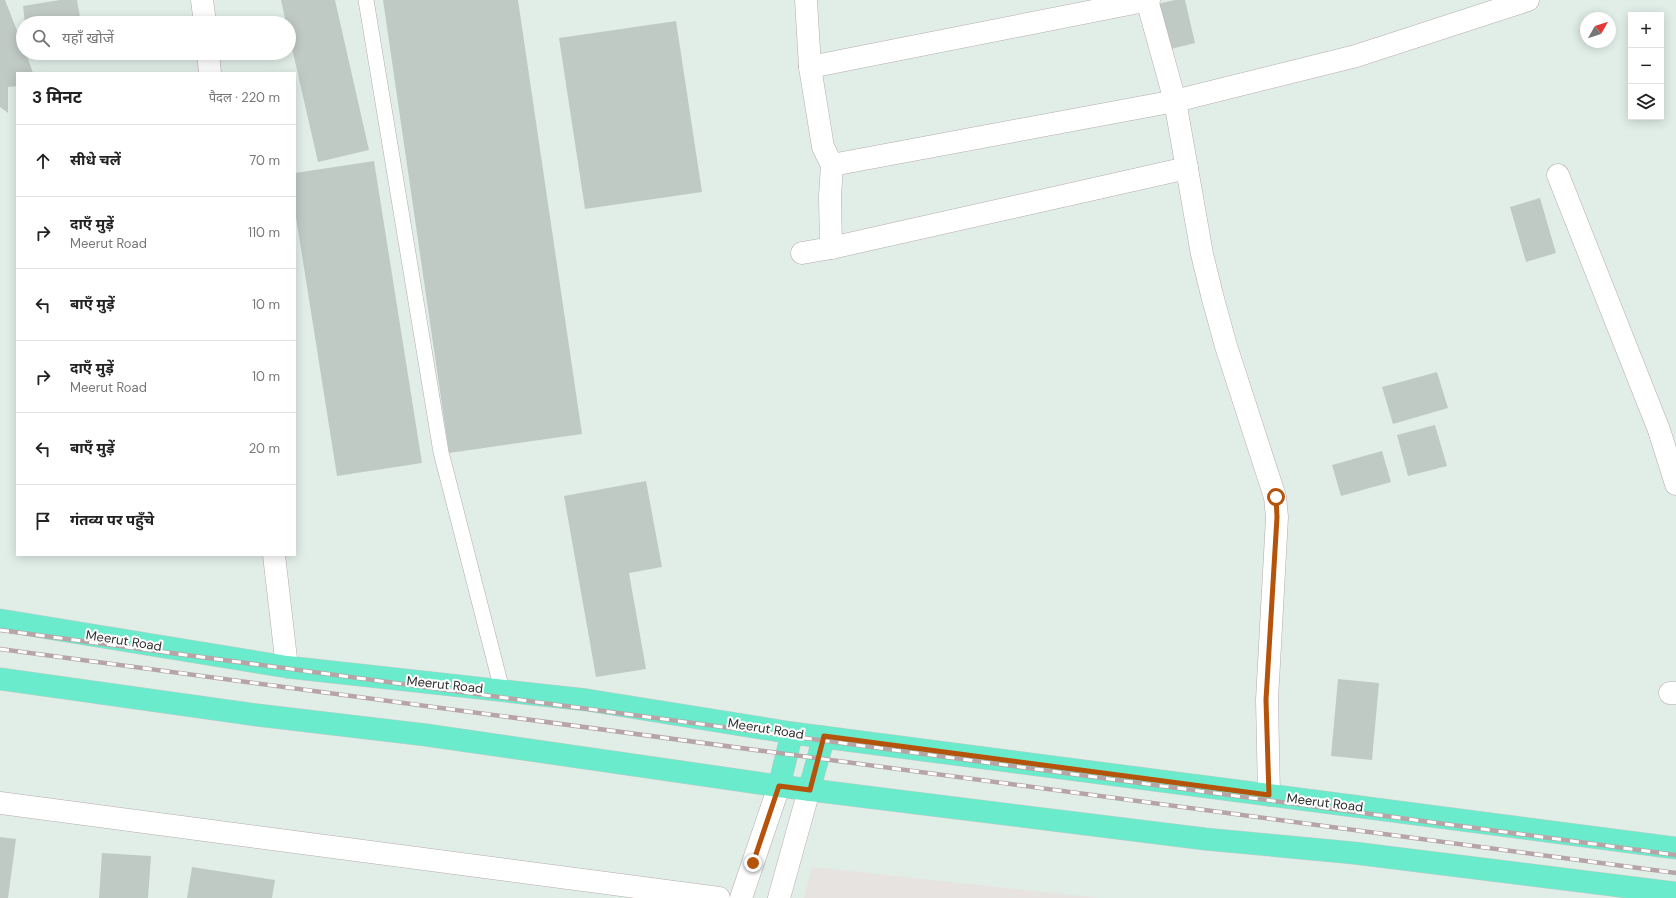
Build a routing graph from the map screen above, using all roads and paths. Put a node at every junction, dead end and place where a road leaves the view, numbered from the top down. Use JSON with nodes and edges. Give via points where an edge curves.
{"nodes":[{"id":1,"x":202,"y":0,"type":"edge"},
{"id":2,"x":366,"y":0,"type":"edge"},
{"id":3,"x":806,"y":0,"type":"edge"},
{"id":4,"x":1147,"y":0,"type":"edge"},
{"id":5,"x":1528,"y":0,"type":"edge"},
{"id":6,"x":204,"y":16,"type":"edge"},
{"id":7,"x":209,"y":60,"type":"edge"},
{"id":8,"x":810,"y":68,"type":"junction"},
{"id":9,"x":210,"y":72,"type":"edge"},
{"id":10,"x":1175,"y":101,"type":"junction"},
{"id":11,"x":832,"y":165,"type":"junction"},
{"id":12,"x":1187,"y":168,"type":"junction"},
{"id":13,"x":1558,"y":175,"type":"dead end"},
{"id":14,"x":831,"y":248,"type":"junction"},
{"id":15,"x":802,"y":253,"type":"dead end"},
{"id":16,"x":1676,"y":484,"type":"edge"},
{"id":17,"x":274,"y":556,"type":"edge"},
{"id":18,"x":0,"y":620,"type":"edge"},
{"id":19,"x":287,"y":667,"type":"junction"},
{"id":20,"x":0,"y":679,"type":"edge"},
{"id":21,"x":502,"y":690,"type":"junction"},
{"id":22,"x":792,"y":733,"type":"junction"},
{"id":23,"x":824,"y":736,"type":"junction"},
{"id":24,"x":779,"y":786,"type":"junction"},
{"id":25,"x":810,"y":790,"type":"junction"},
{"id":26,"x":1269,"y":795,"type":"junction"},
{"id":27,"x":0,"y":803,"type":"edge"},
{"id":28,"x":1676,"y":848,"type":"edge"},
{"id":29,"x":753,"y":863,"type":"junction"},
{"id":30,"x":786,"y":872,"type":"junction"},
{"id":31,"x":1676,"y":893,"type":"edge"},
{"id":32,"x":719,"y":898,"type":"edge"},
{"id":33,"x":741,"y":898,"type":"edge"},
{"id":34,"x":779,"y":898,"type":"edge"}],
"edges":[{"from":1,"to":6,"type":"street"},
{"from":2,"to":21,"type":"lane","via":[[441,452]]},
{"from":3,"to":8,"type":"street"},
{"from":4,"to":8,"type":"street"},
{"from":4,"to":10,"type":"street"},
{"from":5,"to":10,"type":"street","via":[[1356,56]]},
{"from":7,"to":9,"type":"street"},
{"from":8,"to":11,"type":"street","via":[[823,147]]},
{"from":10,"to":11,"type":"street"},
{"from":10,"to":12,"type":"street"},
{"from":11,"to":14,"type":"street"},
{"from":12,"to":14,"type":"street"},
{"from":12,"to":26,"type":"street","via":[[1212,295],[1226,346],[1276,497],[1266,700]]},
{"from":13,"to":16,"type":"street","via":[[1659,430]]},
{"from":14,"to":15,"type":"street"},
{"from":17,"to":19,"type":"street"},
{"from":18,"to":19,"type":"main road","name":"Meerut Road"},
{"from":19,"to":21,"type":"main road","name":"Meerut Road"},
{"from":20,"to":24,"type":"main road","via":[[257,715],[426,735]]},
{"from":21,"to":22,"type":"main road","name":"Meerut Road","via":[[587,700]]},
{"from":22,"to":23,"type":"main road","name":"Meerut Road"},
{"from":22,"to":24,"type":"main road"},
{"from":23,"to":25,"type":"main road"},
{"from":23,"to":26,"type":"main road","name":"Meerut Road"},
{"from":24,"to":25,"type":"main road"},
{"from":24,"to":29,"type":"street"},
{"from":25,"to":30,"type":"street"},
{"from":25,"to":31,"type":"main road"},
{"from":26,"to":28,"type":"main road","name":"Meerut Road"},
{"from":27,"to":32,"type":"street"},
{"from":29,"to":30,"type":"street"},
{"from":29,"to":33,"type":"street"},
{"from":30,"to":34,"type":"street"}]}
